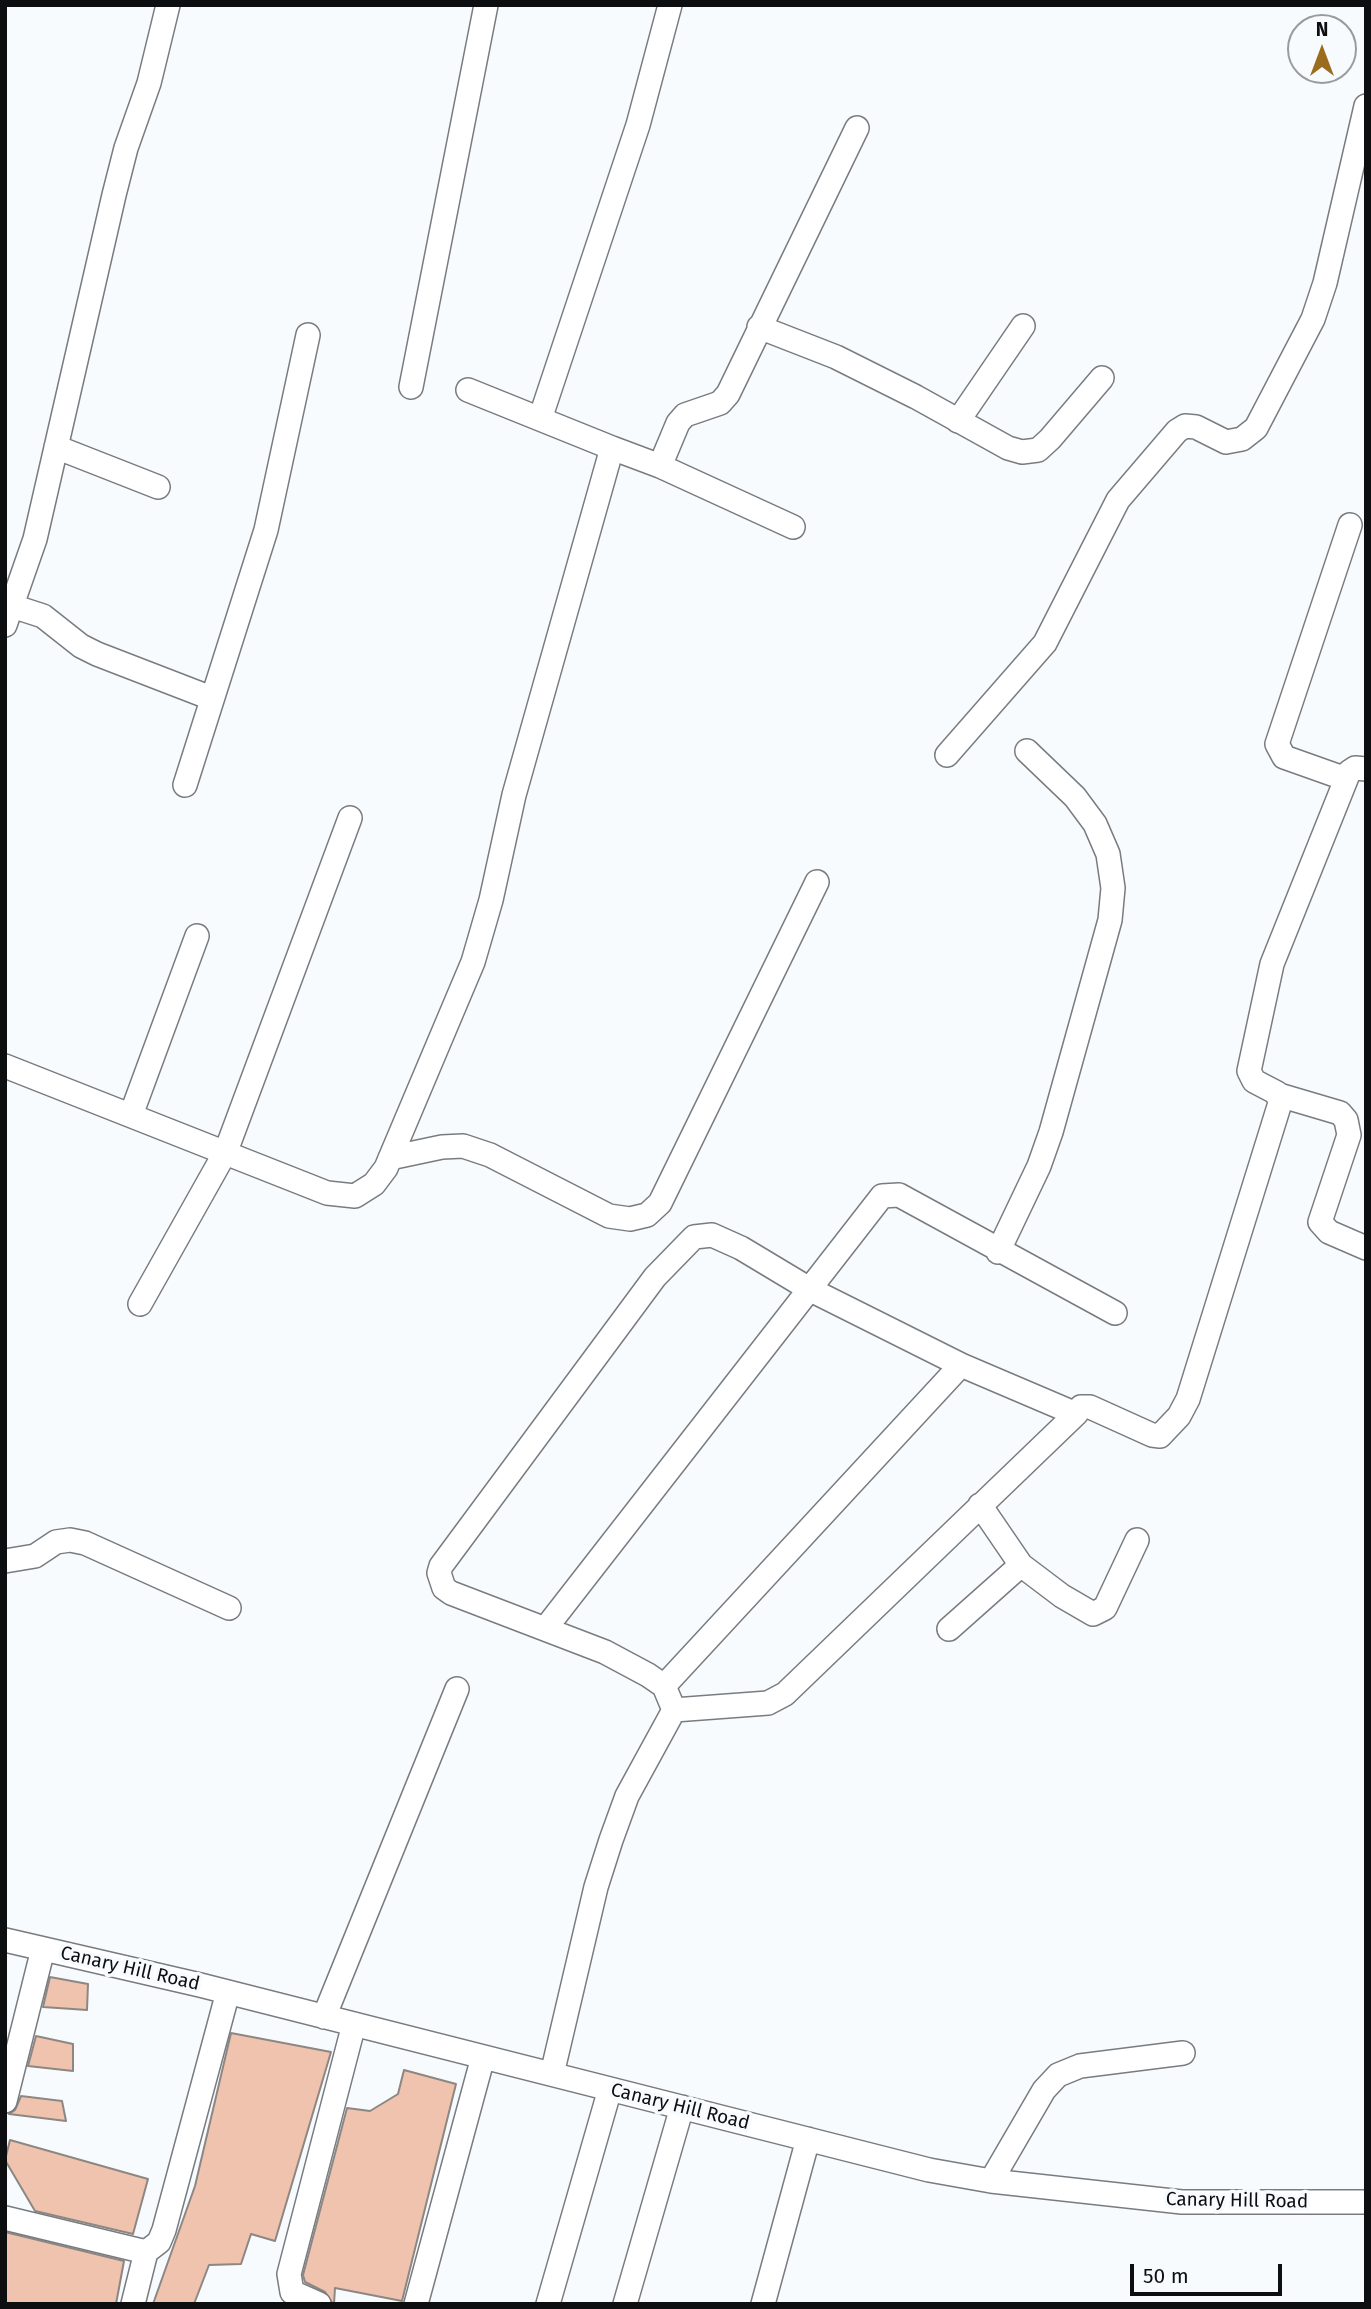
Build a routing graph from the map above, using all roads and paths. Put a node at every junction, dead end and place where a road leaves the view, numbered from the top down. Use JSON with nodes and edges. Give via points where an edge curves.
{"nodes":[{"id":1,"x":168,"y":5,"type":"edge"},
{"id":2,"x":486,"y":5,"type":"edge"},
{"id":3,"x":670,"y":5,"type":"edge"},
{"id":4,"x":1366,"y":106,"type":"edge"},
{"id":5,"x":857,"y":128,"type":"dead end"},
{"id":6,"x":1023,"y":326,"type":"dead end"},
{"id":7,"x":759,"y":327,"type":"junction"},
{"id":8,"x":308,"y":335,"type":"dead end"},
{"id":9,"x":1102,"y":378,"type":"dead end"},
{"id":10,"x":411,"y":387,"type":"dead end"},
{"id":11,"x":468,"y":390,"type":"dead end"},
{"id":12,"x":540,"y":419,"type":"junction"},
{"id":13,"x":958,"y":421,"type":"junction"},
{"id":14,"x":56,"y":447,"type":"junction"},
{"id":15,"x":612,"y":448,"type":"junction"},
{"id":16,"x":660,"y":466,"type":"junction"},
{"id":17,"x":158,"y":486,"type":"dead end"},
{"id":18,"x":1350,"y":525,"type":"dead end"},
{"id":19,"x":793,"y":527,"type":"dead end"},
{"id":20,"x":9,"y":616,"type":"edge"},
{"id":21,"x":211,"y":698,"type":"junction"},
{"id":22,"x":1027,"y":751,"type":"dead end"},
{"id":23,"x":947,"y":755,"type":"dead end"},
{"id":24,"x":1356,"y":774,"type":"edge"},
{"id":25,"x":184,"y":785,"type":"dead end"},
{"id":26,"x":350,"y":818,"type":"dead end"},
{"id":27,"x":817,"y":882,"type":"dead end"},
{"id":28,"x":197,"y":936,"type":"dead end"},
{"id":29,"x":5,"y":1066,"type":"edge"},
{"id":30,"x":1279,"y":1095,"type":"junction"},
{"id":31,"x":131,"y":1115,"type":"junction"},
{"id":32,"x":226,"y":1152,"type":"junction"},
{"id":33,"x":390,"y":1158,"type":"junction"},
{"id":34,"x":1366,"y":1248,"type":"edge"},
{"id":35,"x":998,"y":1252,"type":"junction"},
{"id":36,"x":811,"y":1290,"type":"junction"},
{"id":37,"x":140,"y":1304,"type":"dead end"},
{"id":38,"x":1115,"y":1313,"type":"dead end"},
{"id":39,"x":961,"y":1365,"type":"junction"},
{"id":40,"x":1076,"y":1413,"type":"junction"},
{"id":41,"x":980,"y":1505,"type":"junction"},
{"id":42,"x":1137,"y":1540,"type":"dead end"},
{"id":43,"x":5,"y":1561,"type":"edge"},
{"id":44,"x":1021,"y":1565,"type":"junction"},
{"id":45,"x":229,"y":1608,"type":"dead end"},
{"id":46,"x":545,"y":1629,"type":"junction"},
{"id":47,"x":949,"y":1629,"type":"dead end"},
{"id":48,"x":664,"y":1686,"type":"junction"},
{"id":49,"x":457,"y":1689,"type":"dead end"},
{"id":50,"x":674,"y":1710,"type":"junction"},
{"id":51,"x":5,"y":1940,"type":"edge"},
{"id":52,"x":43,"y":1949,"type":"junction"},
{"id":53,"x":228,"y":1992,"type":"junction"},
{"id":54,"x":324,"y":2017,"type":"junction"},
{"id":55,"x":354,"y":2024,"type":"junction"},
{"id":56,"x":1183,"y":2053,"type":"dead end"},
{"id":57,"x":483,"y":2057,"type":"junction"},
{"id":58,"x":552,"y":2074,"type":"junction"},
{"id":59,"x":610,"y":2089,"type":"junction"},
{"id":60,"x":5,"y":2101,"type":"edge"},
{"id":61,"x":682,"y":2107,"type":"junction"},
{"id":62,"x":808,"y":2139,"type":"junction"},
{"id":63,"x":991,"y":2181,"type":"junction"},
{"id":64,"x":1366,"y":2202,"type":"edge"},
{"id":65,"x":5,"y":2218,"type":"edge"},
{"id":66,"x":146,"y":2252,"type":"junction"},
{"id":67,"x":133,"y":2304,"type":"edge"},
{"id":68,"x":318,"y":2304,"type":"edge"},
{"id":69,"x":415,"y":2304,"type":"edge"},
{"id":70,"x":548,"y":2304,"type":"edge"},
{"id":71,"x":625,"y":2304,"type":"edge"},
{"id":72,"x":763,"y":2304,"type":"edge"}],
"edges":[{"from":1,"to":14,"type":"street","via":[[149,83],[123,159]]},
{"from":2,"to":10,"type":"street"},
{"from":3,"to":12,"type":"street","via":[[638,125]]},
{"from":4,"to":23,"type":"street","via":[[1313,320],[1256,428],[1242,439],[1226,442],[1196,427],[1177,431],[1118,500],[1045,642]]},
{"from":5,"to":7,"type":"street"},
{"from":6,"to":13,"type":"street"},
{"from":7,"to":13,"type":"street","via":[[836,357]]},
{"from":7,"to":16,"type":"street","via":[[728,394],[720,403],[685,415]]},
{"from":8,"to":21,"type":"street","via":[[266,530]]},
{"from":9,"to":13,"type":"street","via":[[1038,450],[1008,449]]},
{"from":11,"to":12,"type":"street"},
{"from":12,"to":15,"type":"street"},
{"from":14,"to":17,"type":"street"},
{"from":14,"to":20,"type":"street","via":[[35,539]]},
{"from":15,"to":16,"type":"street"},
{"from":15,"to":33,"type":"street","via":[[514,795],[473,961]]},
{"from":16,"to":19,"type":"street"},
{"from":18,"to":24,"type":"street","via":[[1277,744],[1284,757]]},
{"from":20,"to":21,"type":"street","via":[[43,616],[97,654]]},
{"from":21,"to":25,"type":"street"},
{"from":22,"to":35,"type":"street","via":[[1075,797],[1095,824],[1108,854],[1113,888],[1110,920],[1051,1132]]},
{"from":24,"to":30,"type":"street","via":[[1279,941],[1249,1067],[1254,1082]]},
{"from":26,"to":32,"type":"street"},
{"from":27,"to":33,"type":"street","via":[[660,1203],[648,1215],[630,1219],[609,1216],[490,1154],[463,1146]]},
{"from":28,"to":31,"type":"street"},
{"from":29,"to":31,"type":"street"},
{"from":30,"to":34,"type":"street","via":[[1340,1113],[1346,1120],[1349,1135],[1320,1222],[1329,1232]]},
{"from":30,"to":40,"type":"street","via":[[1195,1381],[1179,1416],[1163,1435],[1156,1436],[1090,1407]]},
{"from":31,"to":32,"type":"street"},
{"from":32,"to":33,"type":"street","via":[[344,1197],[366,1192]]},
{"from":32,"to":37,"type":"street"},
{"from":35,"to":36,"type":"street","via":[[899,1195],[887,1194],[878,1198]]},
{"from":35,"to":38,"type":"street"},
{"from":36,"to":39,"type":"street"},
{"from":36,"to":46,"type":"street"},
{"from":36,"to":46,"type":"street","via":[[763,1259],[706,1234],[690,1240],[655,1277],[441,1566],[440,1581],[451,1593]]},
{"from":39,"to":40,"type":"street"},
{"from":39,"to":48,"type":"street"},
{"from":40,"to":41,"type":"street"},
{"from":41,"to":44,"type":"street"},
{"from":41,"to":50,"type":"street","via":[[785,1695],[768,1703]]},
{"from":42,"to":44,"type":"street","via":[[1098,1614],[1088,1613]]},
{"from":43,"to":45,"type":"street","via":[[35,1556],[56,1542],[85,1543]]},
{"from":44,"to":47,"type":"street"},
{"from":46,"to":48,"type":"street","via":[[605,1652]]},
{"from":48,"to":50,"type":"street"},
{"from":49,"to":54,"type":"street"},
{"from":50,"to":58,"type":"street","via":[[627,1796],[611,1840]]},
{"from":51,"to":52,"type":"street","name":"Canary Hill Road"},
{"from":52,"to":53,"type":"street","name":"Canary Hill Road"},
{"from":52,"to":60,"type":"street"},
{"from":53,"to":54,"type":"street","name":"Canary Hill Road"},
{"from":53,"to":66,"type":"street","via":[[164,2230],[159,2242]]},
{"from":54,"to":55,"type":"street","name":"Canary Hill Road"},
{"from":55,"to":57,"type":"street","name":"Canary Hill Road"},
{"from":55,"to":68,"type":"street","via":[[289,2274],[292,2292]]},
{"from":56,"to":63,"type":"street","via":[[1080,2066],[1058,2075],[1044,2090]]},
{"from":57,"to":58,"type":"street","name":"Canary Hill Road"},
{"from":57,"to":69,"type":"street"},
{"from":58,"to":59,"type":"street","name":"Canary Hill Road"},
{"from":59,"to":61,"type":"street","name":"Canary Hill Road"},
{"from":59,"to":70,"type":"street"},
{"from":61,"to":62,"type":"street","name":"Canary Hill Road"},
{"from":61,"to":71,"type":"street"},
{"from":62,"to":63,"type":"street","name":"Canary Hill Road","via":[[929,2171]]},
{"from":62,"to":72,"type":"street"},
{"from":63,"to":64,"type":"street","name":"Canary Hill Road","via":[[1182,2202]]},
{"from":65,"to":66,"type":"street"},
{"from":66,"to":67,"type":"street"}]}
